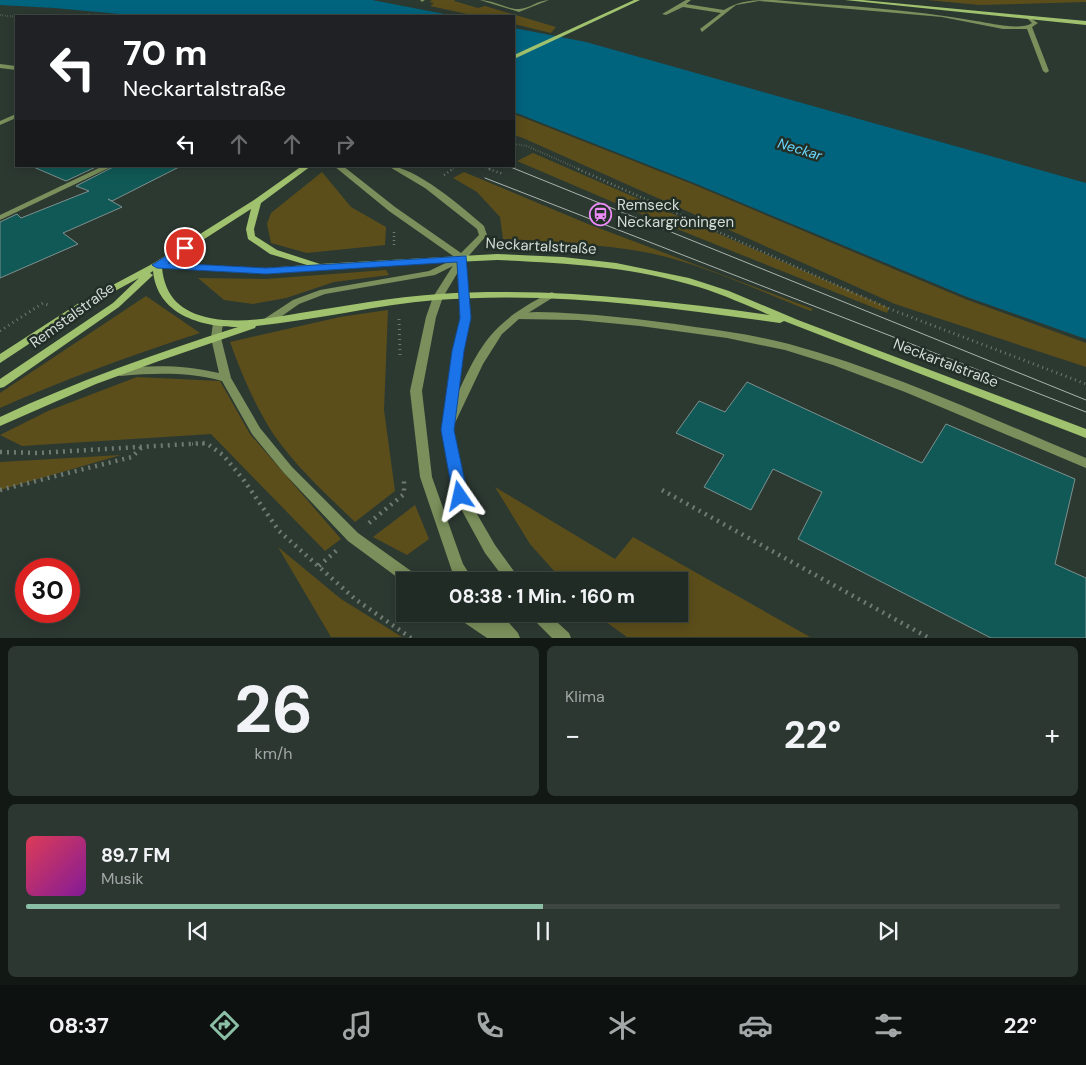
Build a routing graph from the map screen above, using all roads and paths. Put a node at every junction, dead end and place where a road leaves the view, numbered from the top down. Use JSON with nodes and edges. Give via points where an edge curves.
{"nodes":[{"id":1,"x":547,"y":0,"type":"edge"},
{"id":2,"x":638,"y":0,"type":"edge"},
{"id":3,"x":689,"y":0,"type":"edge"},
{"id":4,"x":759,"y":0,"type":"edge"},
{"id":5,"x":847,"y":0,"type":"edge"},
{"id":6,"x":481,"y":1,"type":"edge"},
{"id":7,"x":682,"y":5,"type":"junction"},
{"id":8,"x":725,"y":12,"type":"junction"},
{"id":9,"x":90,"y":14,"type":"dead end"},
{"id":10,"x":664,"y":14,"type":"dead end"},
{"id":11,"x":87,"y":15,"type":"edge"},
{"id":12,"x":1,"y":16,"type":"edge"},
{"id":13,"x":15,"y":17,"type":"edge"},
{"id":14,"x":1029,"y":18,"type":"junction"},
{"id":15,"x":1086,"y":23,"type":"edge"},
{"id":16,"x":1029,"y":27,"type":"junction"},
{"id":17,"x":702,"y":30,"type":"dead end"},
{"id":18,"x":515,"y":57,"type":"edge"},
{"id":19,"x":0,"y":66,"type":"edge"},
{"id":20,"x":15,"y":68,"type":"edge"},
{"id":21,"x":1046,"y":71,"type":"dead end"},
{"id":22,"x":15,"y":116,"type":"edge"},
{"id":23,"x":0,"y":123,"type":"edge"},
{"id":24,"x":515,"y":144,"type":"edge"},
{"id":25,"x":107,"y":167,"type":"edge"},
{"id":26,"x":307,"y":167,"type":"edge"},
{"id":27,"x":339,"y":167,"type":"edge"},
{"id":28,"x":394,"y":167,"type":"edge"},
{"id":29,"x":484,"y":167,"type":"edge"},
{"id":30,"x":503,"y":174,"type":"dead end"},
{"id":31,"x":257,"y":202,"type":"junction"},
{"id":32,"x":392,"y":209,"type":"junction"},
{"id":33,"x":0,"y":218,"type":"edge"},
{"id":34,"x":462,"y":258,"type":"junction"},
{"id":35,"x":394,"y":262,"type":"junction"},
{"id":36,"x":157,"y":265,"type":"junction"},
{"id":37,"x":326,"y":268,"type":"junction"},
{"id":38,"x":552,"y":295,"type":"junction"},
{"id":39,"x":438,"y":297,"type":"junction"},
{"id":40,"x":465,"y":297,"type":"junction"},
{"id":41,"x":399,"y":302,"type":"junction"},
{"id":42,"x":516,"y":316,"type":"junction"},
{"id":43,"x":268,"y":321,"type":"junction"},
{"id":44,"x":794,"y":322,"type":"junction"},
{"id":45,"x":218,"y":323,"type":"junction"},
{"id":46,"x":216,"y":338,"type":"junction"},
{"id":47,"x":0,"y":359,"type":"edge"},
{"id":48,"x":401,"y":364,"type":"dead end"},
{"id":49,"x":115,"y":372,"type":"junction"},
{"id":50,"x":226,"y":378,"type":"junction"},
{"id":51,"x":0,"y":384,"type":"edge"},
{"id":52,"x":1086,"y":384,"type":"edge"},
{"id":53,"x":0,"y":422,"type":"edge"},
{"id":54,"x":448,"y":430,"type":"junction"},
{"id":55,"x":1086,"y":434,"type":"edge"},
{"id":56,"x":142,"y":447,"type":"junction"},
{"id":57,"x":0,"y":452,"type":"edge"},
{"id":58,"x":1086,"y":463,"type":"edge"},
{"id":59,"x":404,"y":475,"type":"dead end"},
{"id":60,"x":0,"y":490,"type":"edge"},
{"id":61,"x":662,"y":490,"type":"dead end"},
{"id":62,"x":353,"y":537,"type":"junction"},
{"id":63,"x":319,"y":566,"type":"junction"},
{"id":64,"x":401,"y":572,"type":"edge"},
{"id":65,"x":461,"y":572,"type":"edge"},
{"id":66,"x":507,"y":572,"type":"edge"},
{"id":67,"x":476,"y":622,"type":"edge"},
{"id":68,"x":498,"y":622,"type":"edge"},
{"id":69,"x":547,"y":622,"type":"edge"},
{"id":70,"x":411,"y":638,"type":"edge"},
{"id":71,"x":501,"y":638,"type":"edge"},
{"id":72,"x":513,"y":638,"type":"edge"},
{"id":73,"x":564,"y":638,"type":"edge"},
{"id":74,"x":929,"y":638,"type":"edge"}],
"edges":[{"from":1,"to":6,"type":"street","via":[[510,12]]},
{"from":2,"to":18,"type":"main road"},
{"from":3,"to":7,"type":"street"},
{"from":4,"to":8,"type":"street","via":[[735,4]]},
{"from":4,"to":16,"type":"street","via":[[942,16],[1003,27]]},
{"from":5,"to":14,"type":"main road"},
{"from":7,"to":8,"type":"street"},
{"from":7,"to":10,"type":"street"},
{"from":8,"to":17,"type":"street"},
{"from":9,"to":11,"type":"path"},
{"from":12,"to":13,"type":"path"},
{"from":14,"to":15,"type":"main road"},
{"from":14,"to":16,"type":"street","via":[[1035,23]]},
{"from":16,"to":21,"type":"street"},
{"from":19,"to":20,"type":"street"},
{"from":22,"to":23,"type":"street"},
{"from":24,"to":52,"type":"path","via":[[527,146],[895,311]]},
{"from":25,"to":33,"type":"street"},
{"from":26,"to":31,"type":"main road","name":"Remstalstraße"},
{"from":27,"to":32,"type":"street"},
{"from":28,"to":34,"type":"street","via":[[428,186],[481,228],[483,235]]},
{"from":29,"to":30,"type":"path"},
{"from":31,"to":36,"type":"main road","name":"Remstalstraße"},
{"from":31,"to":37,"type":"main road","via":[[251,237],[264,249],[280,256]]},
{"from":32,"to":34,"type":"street"},
{"from":32,"to":35,"type":"path","via":[[377,218],[394,231]]},
{"from":34,"to":35,"type":"main road","name":"Neckartalstraße"},
{"from":34,"to":39,"type":"street"},
{"from":34,"to":40,"type":"street"},
{"from":34,"to":43,"type":"street","via":[[432,272],[323,292],[296,302]]},
{"from":34,"to":44,"type":"main road","name":"Neckartalstraße","via":[[563,260],[654,273],[726,293]]},
{"from":35,"to":37,"type":"main road","name":"Neckartalstraße"},
{"from":36,"to":37,"type":"main road","name":"Neckartalstraße","via":[[266,271]]},
{"from":36,"to":45,"type":"main road","via":[[160,284],[177,308],[194,317]]},
{"from":36,"to":47,"type":"main road","name":"Remstalstraße","via":[[82,305]]},
{"from":36,"to":51,"type":"main road","name":"Remstalstraße","via":[[116,305]]},
{"from":38,"to":40,"type":"main road","name":"Neckartalstraße"},
{"from":38,"to":42,"type":"street"},
{"from":38,"to":44,"type":"main road","name":"Neckartalstraße","via":[[644,302]]},
{"from":39,"to":40,"type":"main road","name":"Neckartalstraße"},
{"from":39,"to":41,"type":"main road","name":"Neckartalstraße"},
{"from":39,"to":65,"type":"street","via":[[416,391],[426,477]]},
{"from":40,"to":54,"type":"street","via":[[466,318],[458,351]]},
{"from":41,"to":43,"type":"main road","name":"Neckartalstraße"},
{"from":41,"to":48,"type":"path"},
{"from":42,"to":54,"type":"street","via":[[486,348]]},
{"from":42,"to":58,"type":"street","via":[[573,315],[636,322],[737,336],[799,350],[867,373]]},
{"from":43,"to":45,"type":"main road"},
{"from":43,"to":46,"type":"main road"},
{"from":44,"to":55,"type":"main road","name":"Neckartalstraße"},
{"from":45,"to":46,"type":"street"},
{"from":46,"to":49,"type":"main road"},
{"from":46,"to":50,"type":"street"},
{"from":49,"to":50,"type":"street","via":[[168,368],[197,370]]},
{"from":49,"to":53,"type":"main road"},
{"from":50,"to":62,"type":"street","via":[[256,431],[288,470]]},
{"from":54,"to":66,"type":"street","via":[[460,496],[490,549]]},
{"from":56,"to":57,"type":"path"},
{"from":56,"to":60,"type":"path","via":[[132,457]]},
{"from":56,"to":63,"type":"path","via":[[206,443],[233,467],[279,531]]},
{"from":59,"to":62,"type":"path","via":[[404,494]]},
{"from":61,"to":74,"type":"path"},
{"from":62,"to":63,"type":"path"},
{"from":62,"to":64,"type":"street"},
{"from":63,"to":70,"type":"path","via":[[355,600]]},
{"from":67,"to":71,"type":"street"},
{"from":68,"to":72,"type":"street"},
{"from":69,"to":73,"type":"street"}]}
